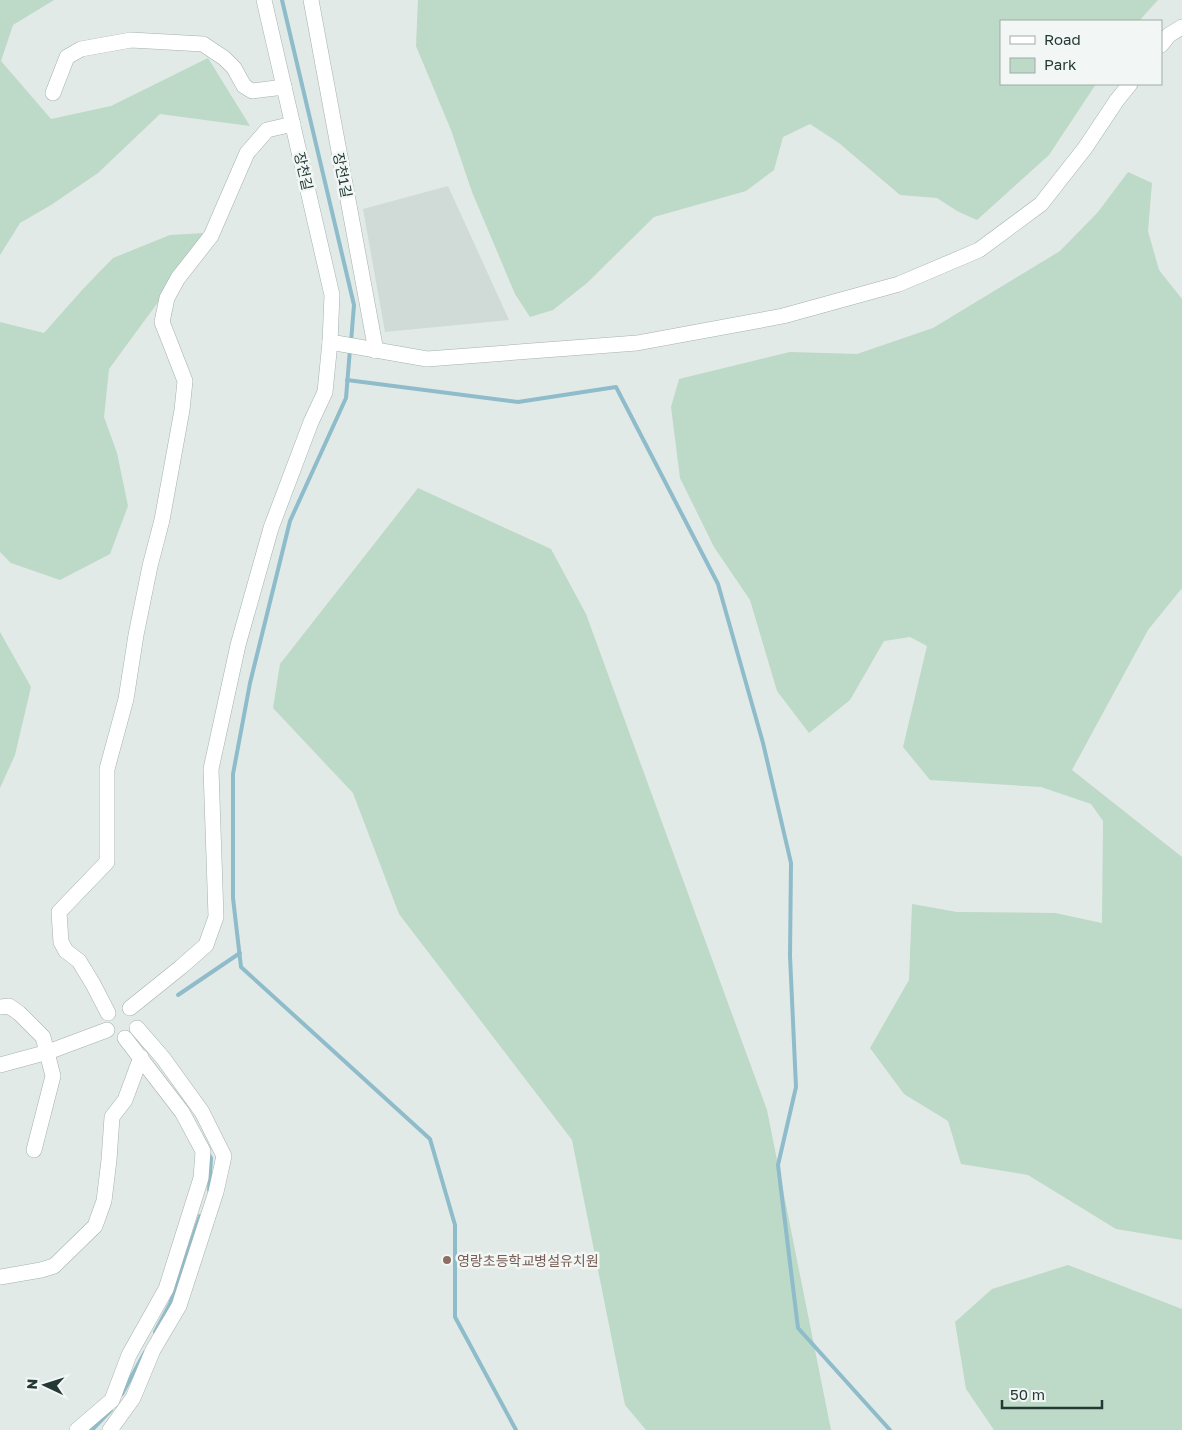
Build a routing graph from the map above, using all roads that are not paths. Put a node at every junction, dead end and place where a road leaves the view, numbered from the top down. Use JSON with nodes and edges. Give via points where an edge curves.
{"nodes":[{"id":1,"x":264,"y":0,"type":"edge"},
{"id":2,"x":311,"y":0,"type":"edge"},
{"id":3,"x":1182,"y":27,"type":"edge"},
{"id":4,"x":1162,"y":44,"type":"edge"},
{"id":5,"x":1129,"y":85,"type":"edge"},
{"id":6,"x":284,"y":87,"type":"junction"},
{"id":7,"x":53,"y":93,"type":"dead end"},
{"id":8,"x":293,"y":124,"type":"junction"},
{"id":9,"x":334,"y":343,"type":"junction"},
{"id":10,"x":371,"y":350,"type":"junction"},
{"id":11,"x":0,"y":1007,"type":"edge"},
{"id":12,"x":130,"y":1008,"type":"junction"},
{"id":13,"x":108,"y":1013,"type":"junction"},
{"id":14,"x":136,"y":1028,"type":"junction"},
{"id":15,"x":107,"y":1030,"type":"junction"},
{"id":16,"x":125,"y":1038,"type":"junction"},
{"id":17,"x":48,"y":1052,"type":"junction"},
{"id":18,"x":141,"y":1057,"type":"junction"},
{"id":19,"x":0,"y":1065,"type":"edge"},
{"id":20,"x":34,"y":1150,"type":"dead end"},
{"id":21,"x":0,"y":1277,"type":"edge"},
{"id":22,"x":77,"y":1430,"type":"edge"},
{"id":23,"x":110,"y":1430,"type":"edge"}],
"edges":[{"from":1,"to":6,"type":"street","name":"장천길"},
{"from":2,"to":10,"type":"street","name":"장천1길"},
{"from":3,"to":4,"type":"street"},
{"from":5,"to":10,"type":"street","via":[[1041,204],[979,250],[899,284],[783,316],[637,343],[427,359]]},
{"from":6,"to":7,"type":"street","via":[[252,91],[244,86],[224,58],[203,44],[131,40],[80,49],[67,57]]},
{"from":6,"to":8,"type":"street","name":"장천길"},
{"from":8,"to":9,"type":"street","name":"장천길","via":[[332,295]]},
{"from":8,"to":13,"type":"street","via":[[267,130],[247,153],[211,236],[178,278],[167,298],[162,322],[185,381],[162,520],[150,566],[126,699],[107,769],[108,862],[59,912],[61,942],[79,962]]},
{"from":9,"to":10,"type":"street"},
{"from":9,"to":12,"type":"street","name":"장천길","via":[[325,392],[272,528],[238,645],[211,769],[216,917],[206,945]]},
{"from":11,"to":17,"type":"street","via":[[9,1006],[19,1013],[43,1037]]},
{"from":12,"to":13,"type":"street","via":[[118,1006]]},
{"from":12,"to":14,"type":"street","via":[[137,1017]]},
{"from":13,"to":15,"type":"street"},
{"from":14,"to":16,"type":"street"},
{"from":14,"to":23,"type":"street","via":[[202,1112],[224,1156],[216,1192],[179,1306],[153,1350],[133,1398]]},
{"from":15,"to":16,"type":"street","via":[[114,1036]]},
{"from":15,"to":17,"type":"street"},
{"from":16,"to":18,"type":"street"},
{"from":17,"to":19,"type":"street"},
{"from":17,"to":20,"type":"street","via":[[53,1076]]},
{"from":18,"to":21,"type":"street","via":[[125,1100],[112,1117],[104,1201],[95,1226],[54,1266]]},
{"from":18,"to":22,"type":"street","via":[[182,1112],[203,1151],[202,1178],[166,1289],[130,1355],[112,1400]]}]}
